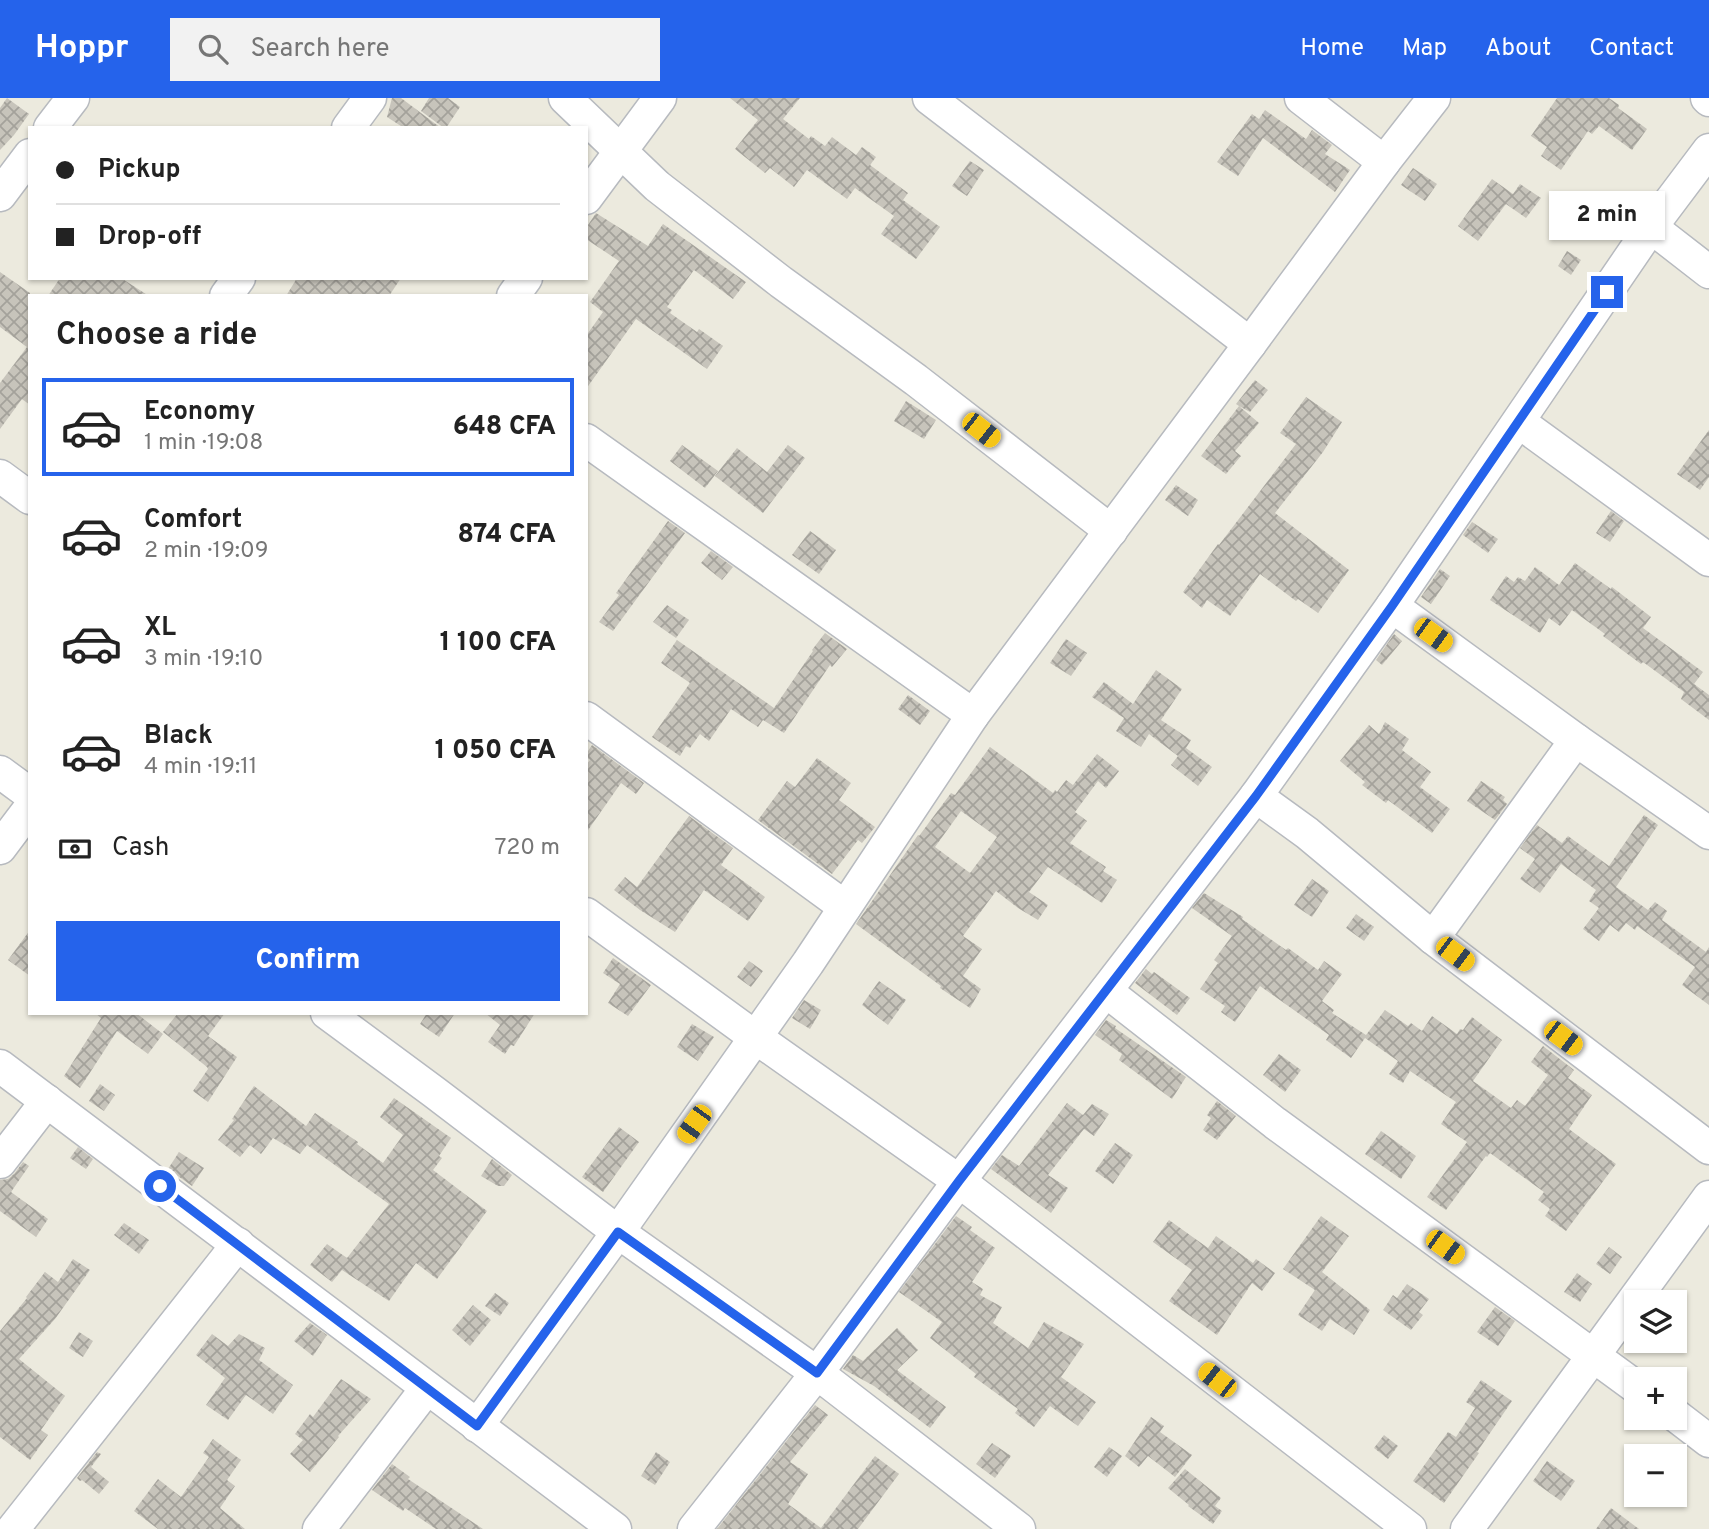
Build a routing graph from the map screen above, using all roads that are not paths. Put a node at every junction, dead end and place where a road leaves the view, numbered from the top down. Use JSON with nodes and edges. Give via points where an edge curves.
{"nodes":[{"id":1,"x":73,"y":98,"type":"edge"},
{"id":2,"x":369,"y":98,"type":"edge"},
{"id":3,"x":565,"y":98,"type":"edge"},
{"id":4,"x":660,"y":98,"type":"edge"},
{"id":5,"x":929,"y":98,"type":"edge"},
{"id":6,"x":1301,"y":98,"type":"edge"},
{"id":7,"x":1434,"y":98,"type":"edge"},
{"id":8,"x":52,"y":126,"type":"edge"},
{"id":9,"x":349,"y":126,"type":"edge"},
{"id":10,"x":1709,"y":150,"type":"edge"},
{"id":11,"x":621,"y":152,"type":"junction"},
{"id":12,"x":28,"y":158,"type":"edge"},
{"id":13,"x":1384,"y":162,"type":"junction"},
{"id":14,"x":0,"y":195,"type":"edge"},
{"id":15,"x":588,"y":195,"type":"edge"},
{"id":16,"x":1651,"y":228,"type":"junction"},
{"id":17,"x":1709,"y":272,"type":"edge"},
{"id":18,"x":1250,"y":344,"type":"junction"},
{"id":19,"x":1519,"y":422,"type":"junction"},
{"id":20,"x":588,"y":441,"type":"edge"},
{"id":21,"x":0,"y":476,"type":"edge"},
{"id":22,"x":28,"y":497,"type":"edge"},
{"id":23,"x":1111,"y":531,"type":"junction"},
{"id":24,"x":1709,"y":560,"type":"edge"},
{"id":25,"x":1392,"y":606,"type":"junction"},
{"id":26,"x":973,"y":716,"type":"junction"},
{"id":27,"x":588,"y":719,"type":"edge"},
{"id":28,"x":1576,"y":740,"type":"junction"},
{"id":29,"x":0,"y":772,"type":"edge"},
{"id":30,"x":28,"y":793,"type":"edge"},
{"id":31,"x":1256,"y":796,"type":"junction"},
{"id":32,"x":28,"y":811,"type":"edge"},
{"id":33,"x":1709,"y":833,"type":"edge"},
{"id":34,"x":0,"y":848,"type":"edge"},
{"id":35,"x":845,"y":907,"type":"junction"},
{"id":36,"x":588,"y":915,"type":"edge"},
{"id":37,"x":1433,"y":938,"type":"junction"},
{"id":38,"x":1106,"y":991,"type":"junction"},
{"id":39,"x":330,"y":1015,"type":"edge"},
{"id":40,"x":755,"y":1037,"type":"junction"},
{"id":41,"x":0,"y":1066,"type":"edge"},
{"id":42,"x":47,"y":1101,"type":"junction"},
{"id":43,"x":1709,"y":1148,"type":"edge"},
{"id":44,"x":0,"y":1162,"type":"edge"},
{"id":45,"x":959,"y":1181,"type":"junction"},
{"id":46,"x":1709,"y":1198,"type":"edge"},
{"id":47,"x":618,"y":1232,"type":"junction"},
{"id":48,"x":237,"y":1244,"type":"junction"},
{"id":49,"x":1594,"y":1355,"type":"junction"},
{"id":50,"x":817,"y":1373,"type":"junction"},
{"id":51,"x":1624,"y":1378,"type":"edge"},
{"id":52,"x":427,"y":1388,"type":"junction"},
{"id":53,"x":1687,"y":1424,"type":"edge"},
{"id":54,"x":477,"y":1426,"type":"junction"},
{"id":55,"x":1709,"y":1441,"type":"edge"},
{"id":56,"x":594,"y":1523,"type":"edge"},
{"id":57,"x":13,"y":1529,"type":"edge"},
{"id":58,"x":319,"y":1529,"type":"edge"},
{"id":59,"x":694,"y":1529,"type":"edge"},
{"id":60,"x":1019,"y":1529,"type":"edge"},
{"id":61,"x":1410,"y":1529,"type":"edge"},
{"id":62,"x":1467,"y":1529,"type":"edge"}],
"edges":[{"from":1,"to":8,"type":"street"},
{"from":2,"to":9,"type":"street"},
{"from":3,"to":11,"type":"street"},
{"from":4,"to":11,"type":"street"},
{"from":5,"to":18,"type":"street"},
{"from":6,"to":13,"type":"street"},
{"from":7,"to":13,"type":"street"},
{"from":10,"to":16,"type":"street"},
{"from":11,"to":15,"type":"street"},
{"from":11,"to":23,"type":"street","via":[[657,186],[780,282]]},
{"from":12,"to":14,"type":"street"},
{"from":13,"to":18,"type":"street"},
{"from":16,"to":17,"type":"street"},
{"from":16,"to":19,"type":"street"},
{"from":18,"to":23,"type":"street"},
{"from":19,"to":24,"type":"street"},
{"from":19,"to":25,"type":"street"},
{"from":20,"to":26,"type":"street"},
{"from":21,"to":22,"type":"street"},
{"from":23,"to":26,"type":"street"},
{"from":25,"to":28,"type":"street"},
{"from":25,"to":31,"type":"street"},
{"from":26,"to":35,"type":"street"},
{"from":27,"to":35,"type":"street"},
{"from":28,"to":33,"type":"street"},
{"from":28,"to":37,"type":"street"},
{"from":29,"to":30,"type":"street"},
{"from":31,"to":37,"type":"street"},
{"from":31,"to":38,"type":"street"},
{"from":32,"to":34,"type":"street"},
{"from":35,"to":40,"type":"street"},
{"from":36,"to":40,"type":"street"},
{"from":37,"to":43,"type":"street"},
{"from":38,"to":45,"type":"street"},
{"from":38,"to":49,"type":"street","via":[[1275,1123]]},
{"from":39,"to":47,"type":"street"},
{"from":40,"to":45,"type":"street"},
{"from":40,"to":47,"type":"street"},
{"from":41,"to":42,"type":"street"},
{"from":42,"to":44,"type":"street"},
{"from":42,"to":48,"type":"street"},
{"from":45,"to":50,"type":"street"},
{"from":45,"to":61,"type":"street"},
{"from":46,"to":49,"type":"street"},
{"from":47,"to":50,"type":"street"},
{"from":47,"to":54,"type":"street"},
{"from":48,"to":52,"type":"street"},
{"from":48,"to":57,"type":"street"},
{"from":49,"to":51,"type":"street"},
{"from":49,"to":62,"type":"street"},
{"from":50,"to":59,"type":"street"},
{"from":50,"to":60,"type":"street"},
{"from":52,"to":54,"type":"street"},
{"from":52,"to":58,"type":"street"},
{"from":53,"to":55,"type":"street"},
{"from":54,"to":56,"type":"street"}]}
